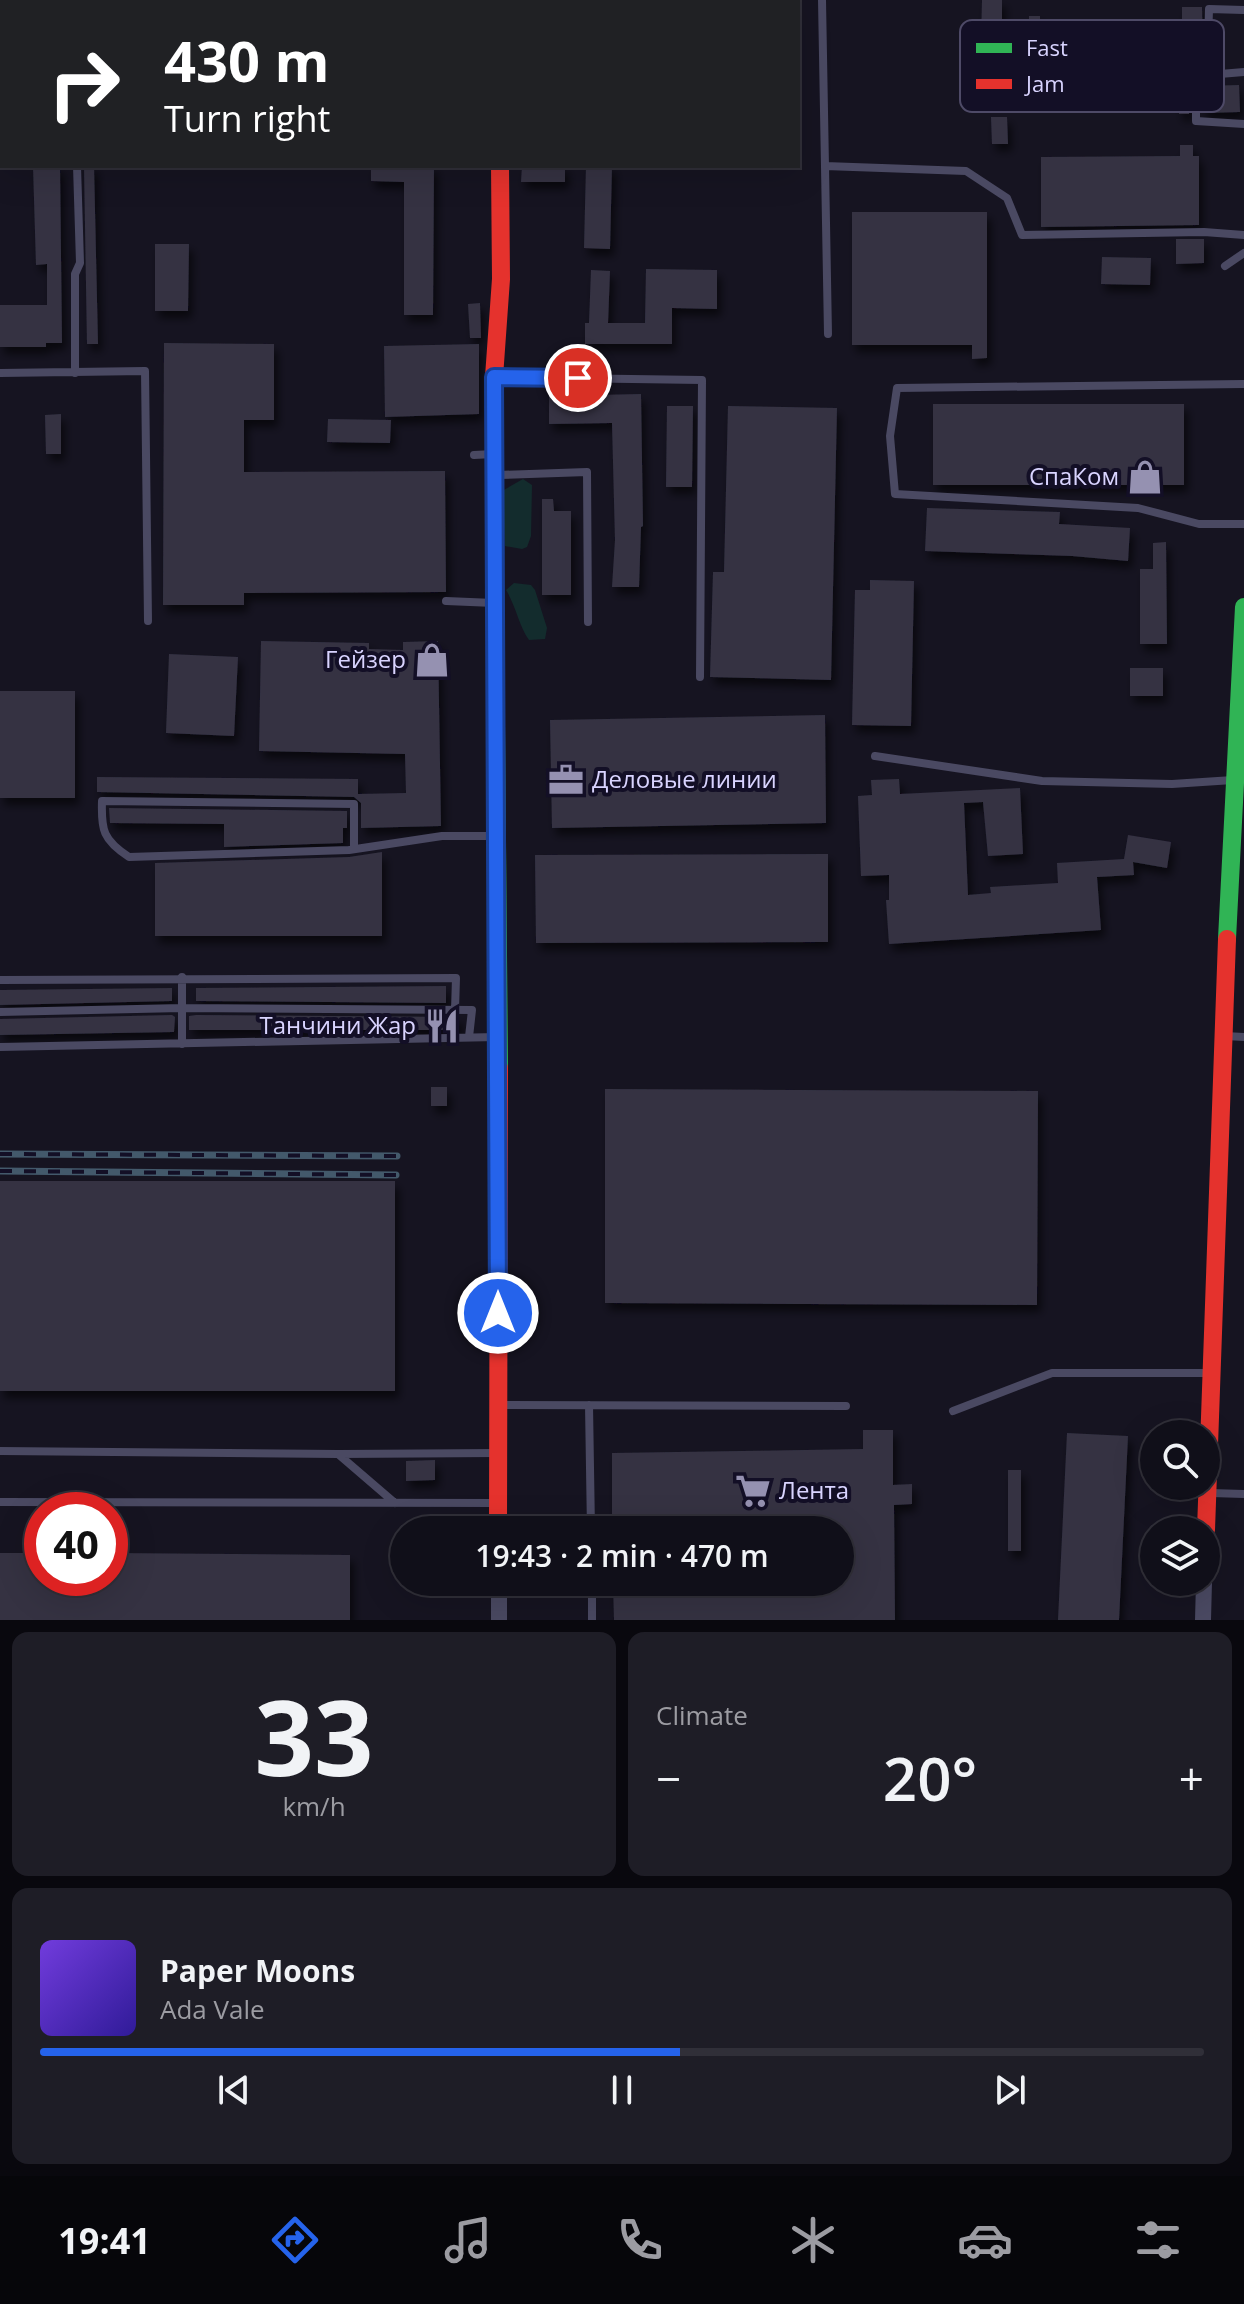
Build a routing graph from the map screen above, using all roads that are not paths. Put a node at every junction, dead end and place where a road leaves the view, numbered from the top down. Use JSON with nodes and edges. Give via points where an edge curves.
{"nodes":[{"id":1,"x":822,"y":0,"type":"edge"},
{"id":2,"x":1244,"y":10,"type":"edge"},
{"id":3,"x":1209,"y":20,"type":"edge"},
{"id":4,"x":1244,"y":72,"type":"edge"},
{"id":5,"x":1224,"y":74,"type":"edge"},
{"id":6,"x":1196,"y":112,"type":"edge"},
{"id":7,"x":1244,"y":124,"type":"edge"},
{"id":8,"x":825,"y":166,"type":"junction"},
{"id":9,"x":77,"y":168,"type":"edge"},
{"id":10,"x":500,"y":168,"type":"edge"},
{"id":11,"x":1244,"y":235,"type":"edge"},
{"id":12,"x":1244,"y":253,"type":"edge"},
{"id":13,"x":1225,"y":266,"type":"dead end"},
{"id":14,"x":828,"y":334,"type":"dead end"},
{"id":15,"x":0,"y":373,"type":"edge"},
{"id":16,"x":75,"y":373,"type":"junction"},
{"id":17,"x":494,"y":377,"type":"junction"},
{"id":18,"x":1244,"y":384,"type":"edge"},
{"id":19,"x":494,"y":454,"type":"junction"},
{"id":20,"x":474,"y":455,"type":"dead end"},
{"id":21,"x":494,"y":476,"type":"junction"},
{"id":22,"x":1244,"y":524,"type":"edge"},
{"id":23,"x":446,"y":601,"type":"dead end"},
{"id":24,"x":495,"y":603,"type":"junction"},
{"id":25,"x":1244,"y":607,"type":"edge"},
{"id":26,"x":148,"y":621,"type":"dead end"},
{"id":27,"x":588,"y":622,"type":"dead end"},
{"id":28,"x":700,"y":677,"type":"dead end"},
{"id":29,"x":1241,"y":720,"type":"edge"},
{"id":30,"x":875,"y":756,"type":"dead end"},
{"id":31,"x":1233,"y":779,"type":"junction"},
{"id":32,"x":497,"y":836,"type":"junction"},
{"id":33,"x":354,"y":849,"type":"junction"},
{"id":34,"x":182,"y":977,"type":"junction"},
{"id":35,"x":0,"y":980,"type":"edge"},
{"id":36,"x":182,"y":1008,"type":"junction"},
{"id":37,"x":455,"y":1010,"type":"junction"},
{"id":38,"x":0,"y":1012,"type":"edge"},
{"id":39,"x":1222,"y":1036,"type":"junction"},
{"id":40,"x":469,"y":1037,"type":"junction"},
{"id":41,"x":498,"y":1037,"type":"junction"},
{"id":42,"x":1244,"y":1037,"type":"edge"},
{"id":43,"x":182,"y":1044,"type":"junction"},
{"id":44,"x":0,"y":1047,"type":"edge"},
{"id":45,"x":1209,"y":1373,"type":"junction"},
{"id":46,"x":498,"y":1405,"type":"junction"},
{"id":47,"x":589,"y":1405,"type":"junction"},
{"id":48,"x":846,"y":1406,"type":"dead end"},
{"id":49,"x":953,"y":1411,"type":"dead end"},
{"id":50,"x":1208,"y":1420,"type":"edge"},
{"id":51,"x":0,"y":1451,"type":"edge"},
{"id":52,"x":498,"y":1453,"type":"junction"},
{"id":53,"x":338,"y":1454,"type":"junction"},
{"id":54,"x":1220,"y":1493,"type":"edge"},
{"id":55,"x":1244,"y":1494,"type":"edge"},
{"id":56,"x":0,"y":1502,"type":"edge"},
{"id":57,"x":396,"y":1503,"type":"junction"},
{"id":58,"x":498,"y":1503,"type":"junction"},
{"id":59,"x":498,"y":1516,"type":"edge"},
{"id":60,"x":591,"y":1516,"type":"edge"},
{"id":61,"x":499,"y":1596,"type":"edge"},
{"id":62,"x":592,"y":1596,"type":"edge"},
{"id":63,"x":1204,"y":1596,"type":"edge"},
{"id":64,"x":499,"y":1620,"type":"edge"},
{"id":65,"x":592,"y":1620,"type":"edge"},
{"id":66,"x":1203,"y":1620,"type":"edge"}],
"edges":[{"from":1,"to":8,"type":"lane"},
{"from":2,"to":3,"type":"lane","via":[[1209,9]]},
{"from":4,"to":5,"type":"lane"},
{"from":6,"to":7,"type":"lane","via":[[1196,121]]},
{"from":8,"to":11,"type":"lane","via":[[966,171],[1007,198],[1022,235]]},
{"from":8,"to":14,"type":"lane"},
{"from":9,"to":16,"type":"lane"},
{"from":10,"to":17,"type":"street","via":[[501,279]]},
{"from":12,"to":13,"type":"lane"},
{"from":15,"to":16,"type":"lane"},
{"from":16,"to":26,"type":"lane","via":[[145,371]]},
{"from":17,"to":19,"type":"street"},
{"from":17,"to":28,"type":"lane","via":[[702,380]]},
{"from":18,"to":22,"type":"lane","via":[[897,388],[890,436],[895,494],[1138,508],[1199,524]]},
{"from":19,"to":20,"type":"lane"},
{"from":19,"to":21,"type":"street"},
{"from":21,"to":24,"type":"street"},
{"from":21,"to":27,"type":"lane","via":[[587,472]]},
{"from":23,"to":24,"type":"lane"},
{"from":24,"to":32,"type":"street"},
{"from":25,"to":29,"type":"street"},
{"from":29,"to":31,"type":"street"},
{"from":30,"to":31,"type":"lane","via":[[1042,781],[1172,784]]},
{"from":31,"to":39,"type":"street"},
{"from":32,"to":33,"type":"lane","via":[[442,836]]},
{"from":32,"to":41,"type":"street"},
{"from":33,"to":33,"type":"lane","via":[[129,857],[105,835],[102,801],[354,804]]},
{"from":34,"to":35,"type":"lane"},
{"from":34,"to":36,"type":"lane"},
{"from":34,"to":37,"type":"lane","via":[[456,978]]},
{"from":36,"to":37,"type":"lane"},
{"from":36,"to":38,"type":"lane"},
{"from":36,"to":43,"type":"lane"},
{"from":37,"to":40,"type":"lane","via":[[472,1010]]},
{"from":39,"to":42,"type":"lane"},
{"from":39,"to":45,"type":"street"},
{"from":40,"to":41,"type":"lane"},
{"from":40,"to":43,"type":"lane"},
{"from":41,"to":46,"type":"street"},
{"from":43,"to":44,"type":"lane"},
{"from":45,"to":49,"type":"lane","via":[[1052,1373]]},
{"from":45,"to":50,"type":"street"},
{"from":46,"to":47,"type":"lane"},
{"from":46,"to":52,"type":"street"},
{"from":47,"to":48,"type":"lane"},
{"from":47,"to":60,"type":"lane"},
{"from":51,"to":53,"type":"lane"},
{"from":52,"to":53,"type":"lane"},
{"from":52,"to":58,"type":"street"},
{"from":53,"to":57,"type":"lane"},
{"from":54,"to":55,"type":"lane"},
{"from":56,"to":57,"type":"lane"},
{"from":57,"to":58,"type":"lane"},
{"from":58,"to":59,"type":"street"},
{"from":61,"to":64,"type":"street"},
{"from":62,"to":65,"type":"lane"},
{"from":63,"to":66,"type":"street"}]}
